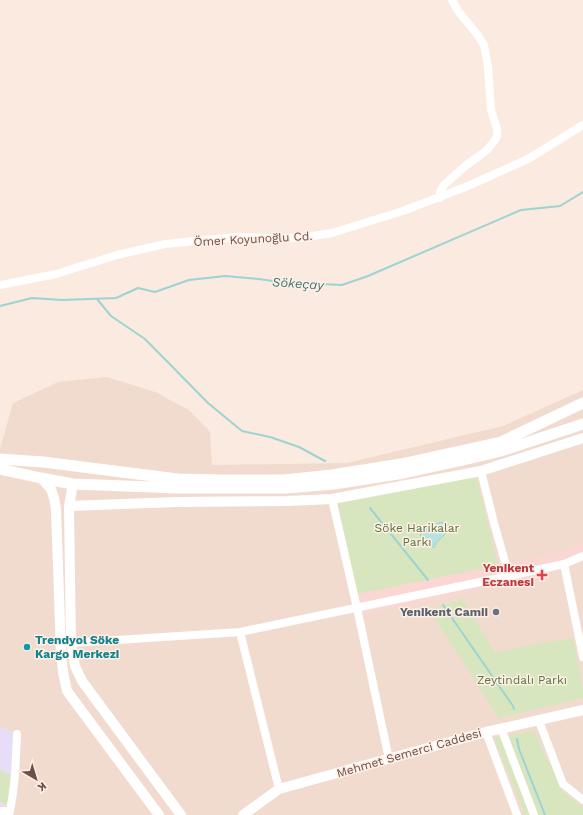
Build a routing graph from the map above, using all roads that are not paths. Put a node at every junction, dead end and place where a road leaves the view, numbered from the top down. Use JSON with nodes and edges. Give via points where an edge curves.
{"nodes":[{"id":1,"x":452,"y":0,"type":"edge"},
{"id":2,"x":583,"y":125,"type":"edge"},
{"id":3,"x":440,"y":198,"type":"junction"},
{"id":4,"x":0,"y":285,"type":"edge"},
{"id":5,"x":583,"y":403,"type":"edge"},
{"id":6,"x":583,"y":424,"type":"edge"},
{"id":7,"x":583,"y":438,"type":"edge"},
{"id":8,"x":0,"y":458,"type":"edge"},
{"id":9,"x":43,"y":462,"type":"junction"},
{"id":10,"x":76,"y":466,"type":"junction"},
{"id":11,"x":0,"y":469,"type":"edge"},
{"id":12,"x":482,"y":471,"type":"junction"},
{"id":13,"x":41,"y":478,"type":"junction"},
{"id":14,"x":73,"y":484,"type":"junction"},
{"id":15,"x":332,"y":500,"type":"junction"},
{"id":16,"x":69,"y":506,"type":"junction"},
{"id":17,"x":583,"y":556,"type":"edge"},
{"id":18,"x":564,"y":564,"type":"junction"},
{"id":19,"x":509,"y":576,"type":"junction"},
{"id":20,"x":357,"y":608,"type":"junction"},
{"id":21,"x":240,"y":632,"type":"junction"},
{"id":22,"x":71,"y":643,"type":"junction"},
{"id":23,"x":583,"y":657,"type":"edge"},
{"id":24,"x":80,"y":676,"type":"junction"},
{"id":25,"x":67,"y":691,"type":"junction"},
{"id":26,"x":583,"y":710,"type":"edge"},
{"id":27,"x":539,"y":721,"type":"junction"},
{"id":28,"x":501,"y":728,"type":"junction"},
{"id":29,"x":486,"y":732,"type":"junction"},
{"id":30,"x":17,"y":734,"type":"dead end"},
{"id":31,"x":389,"y":759,"type":"junction"},
{"id":32,"x":279,"y":789,"type":"junction"},
{"id":33,"x":583,"y":800,"type":"edge"},
{"id":34,"x":0,"y":810,"type":"edge"},
{"id":35,"x":10,"y":813,"type":"edge"},
{"id":36,"x":159,"y":815,"type":"edge"},
{"id":37,"x":182,"y":815,"type":"edge"},
{"id":38,"x":243,"y":815,"type":"edge"},
{"id":39,"x":517,"y":815,"type":"edge"},
{"id":40,"x":534,"y":815,"type":"edge"}],
"edges":[{"from":1,"to":3,"type":"street","via":[[484,45],[491,110],[497,136],[487,150],[444,185]]},
{"from":2,"to":3,"type":"street","name":"Ömer Koyunoğlu Cd.","via":[[528,159]]},
{"from":3,"to":4,"type":"street","name":"Ömer Koyunoğlu Cd.","via":[[332,233],[300,238],[236,237],[164,244],[56,274]]},
{"from":5,"to":10,"type":"main road","via":[[501,442],[332,476],[284,480],[184,479]]},
{"from":6,"to":14,"type":"main road","via":[[472,458],[404,473],[334,484],[286,488],[219,488]]},
{"from":7,"to":12,"type":"street"},
{"from":8,"to":9,"type":"main road"},
{"from":9,"to":10,"type":"main road"},
{"from":9,"to":13,"type":"main road"},
{"from":10,"to":14,"type":"main road"},
{"from":11,"to":13,"type":"main road"},
{"from":12,"to":15,"type":"street"},
{"from":12,"to":19,"type":"street"},
{"from":13,"to":14,"type":"main road"},
{"from":13,"to":25,"type":"street","via":[[51,488],[56,509],[61,653]]},
{"from":14,"to":16,"type":"street"},
{"from":15,"to":16,"type":"street"},
{"from":15,"to":20,"type":"street"},
{"from":16,"to":22,"type":"street"},
{"from":17,"to":18,"type":"street"},
{"from":18,"to":19,"type":"street"},
{"from":18,"to":23,"type":"street"},
{"from":19,"to":20,"type":"street"},
{"from":20,"to":21,"type":"street"},
{"from":20,"to":31,"type":"street"},
{"from":21,"to":22,"type":"street"},
{"from":21,"to":32,"type":"street"},
{"from":22,"to":24,"type":"street","via":[[75,666]]},
{"from":24,"to":25,"type":"street"},
{"from":24,"to":37,"type":"street"},
{"from":25,"to":36,"type":"street"},
{"from":26,"to":27,"type":"street","name":"Mehmet Semerci Caddesi"},
{"from":27,"to":28,"type":"street","name":"Mehmet Semerci Caddesi"},
{"from":27,"to":33,"type":"street","via":[[563,784]]},
{"from":28,"to":29,"type":"street","name":"Mehmet Semerci Caddesi"},
{"from":28,"to":40,"type":"street"},
{"from":29,"to":31,"type":"street","name":"Mehmet Semerci Caddesi"},
{"from":29,"to":39,"type":"street"},
{"from":30,"to":35,"type":"street"},
{"from":31,"to":32,"type":"street","name":"Mehmet Semerci Caddesi"},
{"from":32,"to":38,"type":"street","name":"Mehmet Semerci Caddesi"},
{"from":34,"to":35,"type":"street"}]}
